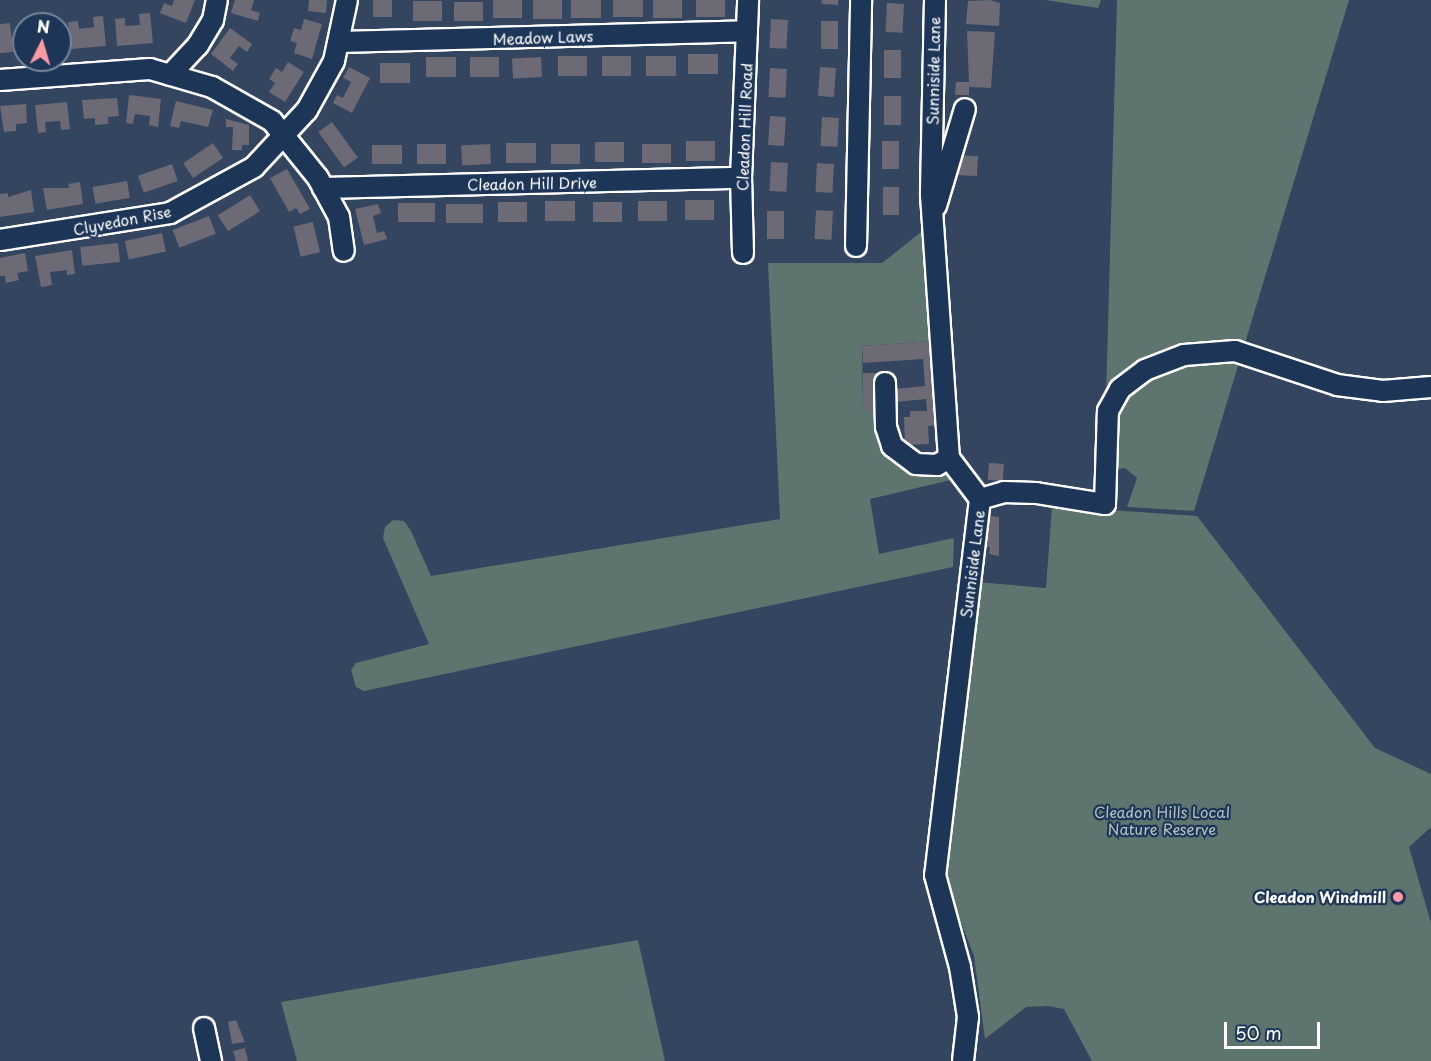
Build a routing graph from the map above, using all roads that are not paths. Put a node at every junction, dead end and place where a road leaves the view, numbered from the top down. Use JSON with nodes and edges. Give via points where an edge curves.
{"nodes":[{"id":1,"x":217,"y":0,"type":"edge"},
{"id":2,"x":347,"y":0,"type":"edge"},
{"id":3,"x":748,"y":0,"type":"edge"},
{"id":4,"x":861,"y":0,"type":"edge"},
{"id":5,"x":935,"y":0,"type":"edge"},
{"id":6,"x":747,"y":31,"type":"junction"},
{"id":7,"x":340,"y":42,"type":"junction"},
{"id":8,"x":170,"y":75,"type":"junction"},
{"id":9,"x":0,"y":80,"type":"edge"},
{"id":10,"x":965,"y":109,"type":"dead end"},
{"id":11,"x":282,"y":134,"type":"junction"},
{"id":12,"x":741,"y":178,"type":"junction"},
{"id":13,"x":323,"y":188,"type":"junction"},
{"id":14,"x":932,"y":214,"type":"junction"},
{"id":15,"x":0,"y":240,"type":"edge"},
{"id":16,"x":856,"y":246,"type":"dead end"},
{"id":17,"x":344,"y":251,"type":"dead end"},
{"id":18,"x":743,"y":253,"type":"dead end"},
{"id":19,"x":885,"y":383,"type":"dead end"},
{"id":20,"x":1431,"y":387,"type":"edge"},
{"id":21,"x":949,"y":458,"type":"junction"},
{"id":22,"x":980,"y":499,"type":"junction"},
{"id":23,"x":204,"y":1029,"type":"dead end"},
{"id":24,"x":211,"y":1061,"type":"edge"},
{"id":25,"x":963,"y":1061,"type":"edge"}],
"edges":[{"from":1,"to":8,"type":"street","via":[[213,20],[198,45]]},
{"from":2,"to":7,"type":"street","name":"Clyvedon Rise"},
{"from":3,"to":6,"type":"street","name":"Cleadon Hill Road"},
{"from":4,"to":16,"type":"street"},
{"from":5,"to":14,"type":"street","name":"Sunniside Lane"},
{"from":6,"to":7,"type":"street","name":"Meadow Laws"},
{"from":6,"to":12,"type":"street","name":"Cleadon Hill Road"},
{"from":7,"to":11,"type":"street","name":"Clyvedon Rise","via":[[307,110]]},
{"from":8,"to":9,"type":"street","via":[[150,69]]},
{"from":8,"to":11,"type":"street","via":[[212,87],[272,121]]},
{"from":10,"to":14,"type":"street"},
{"from":11,"to":13,"type":"street"},
{"from":11,"to":15,"type":"street","name":"Clyvedon Rise","via":[[254,167],[170,213]]},
{"from":12,"to":13,"type":"street","name":"Cleadon Hill Drive"},
{"from":12,"to":18,"type":"street","name":"Cleadon Hill Road"},
{"from":13,"to":17,"type":"street","via":[[339,217]]},
{"from":14,"to":21,"type":"street","name":"Sunniside Lane"},
{"from":19,"to":21,"type":"street","via":[[886,427],[892,446],[916,464],[937,465]]},
{"from":20,"to":22,"type":"street","via":[[1383,392],[1337,385],[1235,351],[1184,355],[1145,370],[1120,389],[1108,411],[1105,504],[1004,492]]},
{"from":21,"to":22,"type":"street","name":"Sunniside Lane"},
{"from":22,"to":25,"type":"street","name":"Sunniside Lane","via":[[935,875],[960,967],[968,1017]]},
{"from":23,"to":24,"type":"street"}]}
